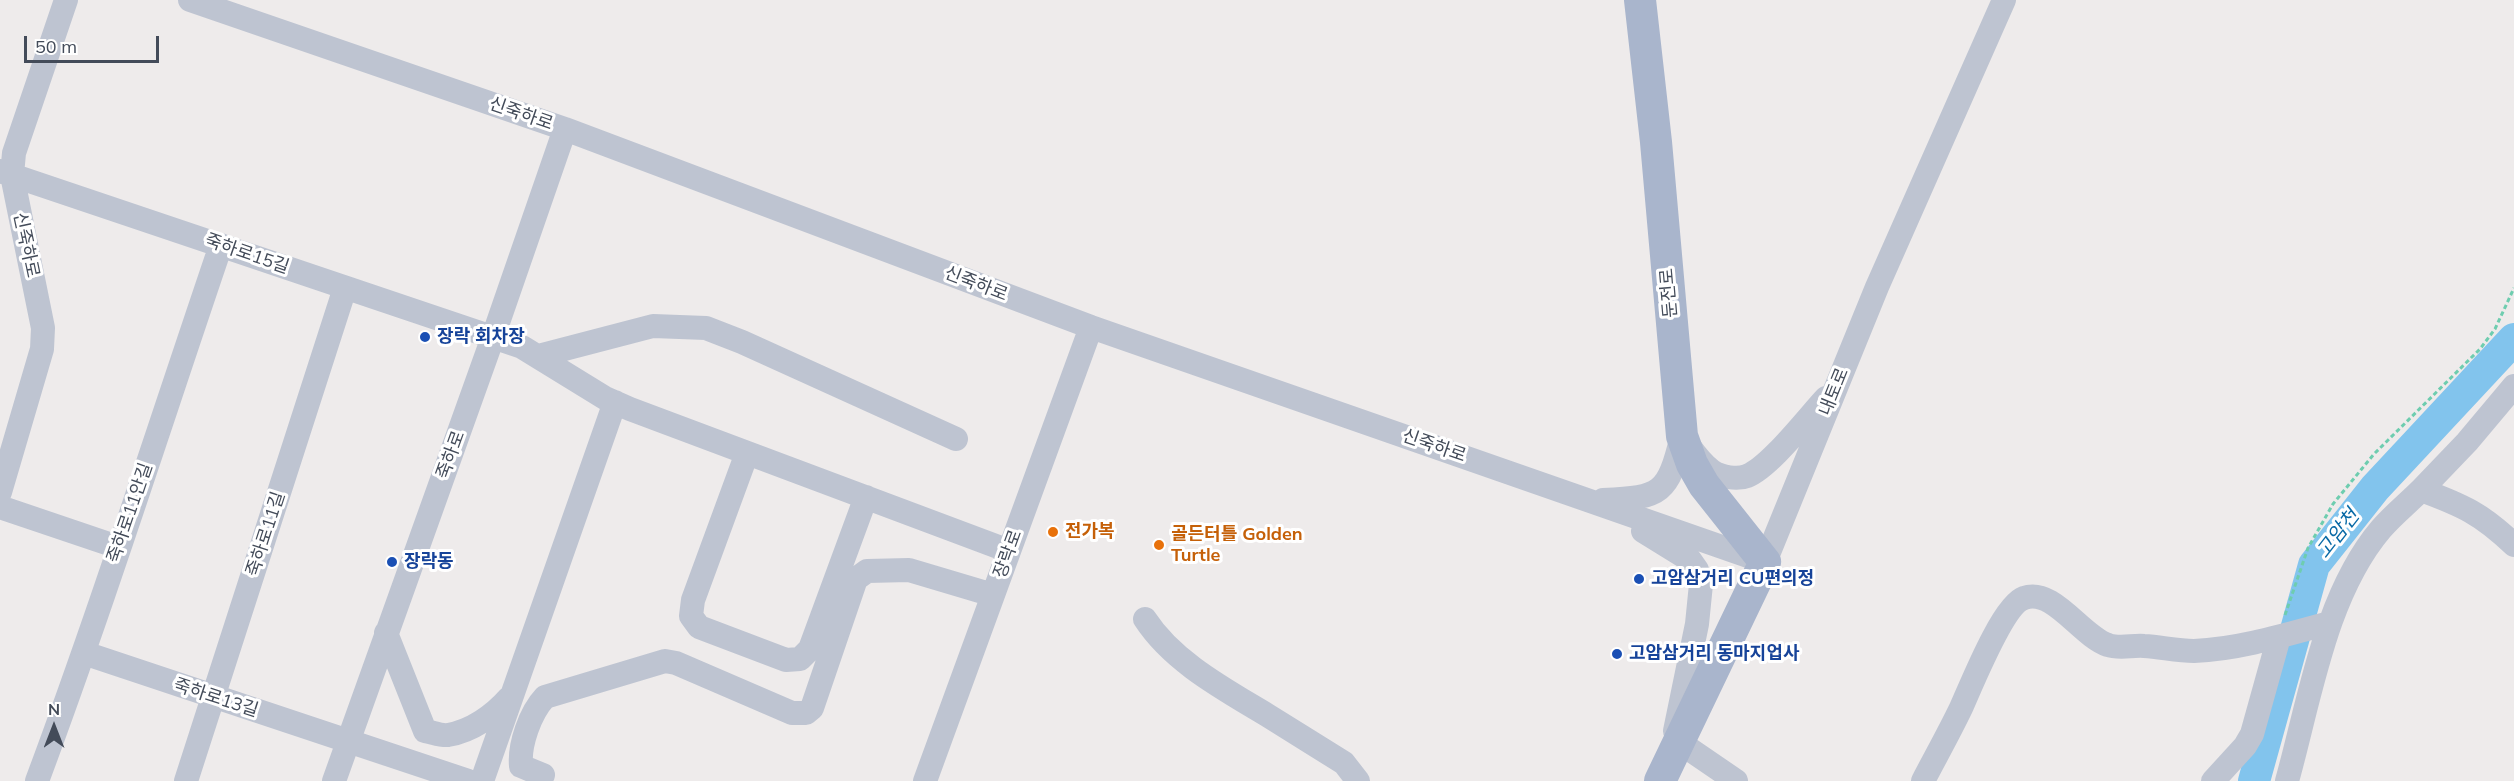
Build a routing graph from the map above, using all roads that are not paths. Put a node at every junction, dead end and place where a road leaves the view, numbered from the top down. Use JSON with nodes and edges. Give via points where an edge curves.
{"nodes":[{"id":1,"x":66,"y":0,"type":"edge"},
{"id":2,"x":190,"y":0,"type":"edge"},
{"id":3,"x":1640,"y":0,"type":"edge"},
{"id":4,"x":2004,"y":0,"type":"edge"},
{"id":5,"x":565,"y":129,"type":"junction"},
{"id":6,"x":6,"y":173,"type":"edge"},
{"id":7,"x":221,"y":245,"type":"junction"},
{"id":8,"x":345,"y":288,"type":"junction"},
{"id":9,"x":1091,"y":327,"type":"junction"},
{"id":10,"x":493,"y":337,"type":"junction"},
{"id":11,"x":538,"y":356,"type":"junction"},
{"id":12,"x":2514,"y":386,"type":"edge"},
{"id":13,"x":1836,"y":387,"type":"junction"},
{"id":14,"x":615,"y":402,"type":"junction"},
{"id":15,"x":1682,"y":436,"type":"junction"},
{"id":16,"x":956,"y":439,"type":"dead end"},
{"id":17,"x":747,"y":453,"type":"junction"},
{"id":18,"x":2421,"y":490,"type":"junction"},
{"id":19,"x":0,"y":492,"type":"edge"},
{"id":20,"x":866,"y":497,"type":"junction"},
{"id":21,"x":1589,"y":500,"type":"junction"},
{"id":22,"x":0,"y":507,"type":"edge"},
{"id":23,"x":2514,"y":545,"type":"edge"},
{"id":24,"x":118,"y":547,"type":"junction"},
{"id":25,"x":1009,"y":551,"type":"junction"},
{"id":26,"x":1765,"y":562,"type":"junction"},
{"id":27,"x":993,"y":595,"type":"junction"},
{"id":28,"x":1145,"y":619,"type":"dead end"},
{"id":29,"x":2328,"y":623,"type":"junction"},
{"id":30,"x":386,"y":633,"type":"junction"},
{"id":31,"x":2282,"y":636,"type":"junction"},
{"id":32,"x":84,"y":653,"type":"junction"},
{"id":33,"x":512,"y":695,"type":"junction"},
{"id":34,"x":213,"y":698,"type":"junction"},
{"id":35,"x":348,"y":741,"type":"junction"},
{"id":36,"x":1669,"y":762,"type":"edge"},
{"id":37,"x":543,"y":775,"type":"dead end"},
{"id":38,"x":37,"y":781,"type":"edge"},
{"id":39,"x":186,"y":781,"type":"edge"},
{"id":40,"x":334,"y":781,"type":"edge"},
{"id":41,"x":468,"y":781,"type":"edge"},
{"id":42,"x":482,"y":781,"type":"edge"},
{"id":43,"x":925,"y":781,"type":"edge"},
{"id":44,"x":1358,"y":781,"type":"edge"},
{"id":45,"x":1736,"y":781,"type":"edge"},
{"id":46,"x":1923,"y":781,"type":"edge"},
{"id":47,"x":2213,"y":781,"type":"edge"},
{"id":48,"x":2287,"y":781,"type":"edge"}],
"edges":[{"from":1,"to":6,"type":"street","name":"신죽하로"},
{"from":2,"to":5,"type":"street","name":"신죽하로"},
{"from":3,"to":15,"type":"main road","name":"둔전로"},
{"from":4,"to":13,"type":"street","name":"내토로"},
{"from":5,"to":9,"type":"street","name":"신죽하로"},
{"from":5,"to":10,"type":"street","name":"죽하로"},
{"from":6,"to":7,"type":"street","name":"죽하로15길"},
{"from":6,"to":19,"type":"street","name":"신죽하로","via":[[43,328],[42,349]]},
{"from":7,"to":8,"type":"street","name":"죽하로15길"},
{"from":7,"to":24,"type":"street","name":"죽하로11안길"},
{"from":8,"to":10,"type":"street","name":"죽하로15길"},
{"from":8,"to":34,"type":"street","name":"죽하로11길"},
{"from":9,"to":21,"type":"street","name":"신죽하로"},
{"from":9,"to":25,"type":"street","name":"장락로"},
{"from":10,"to":11,"type":"street","name":"죽하로15길"},
{"from":10,"to":30,"type":"street","name":"죽하로"},
{"from":11,"to":14,"type":"street","name":"죽하로15길"},
{"from":11,"to":16,"type":"street","via":[[652,326],[706,328]]},
{"from":12,"to":18,"type":"street"},
{"from":13,"to":15,"type":"street","via":[[1763,466],[1747,476],[1722,476],[1712,471]]},
{"from":13,"to":26,"type":"street","name":"내토로"},
{"from":14,"to":17,"type":"street","name":"죽하로15길"},
{"from":14,"to":33,"type":"street"},
{"from":15,"to":21,"type":"street","via":[[1674,470],[1661,489],[1635,499]]},
{"from":15,"to":26,"type":"main road","name":"둔전로","via":[[1704,485]]},
{"from":17,"to":20,"type":"street","name":"죽하로15길"},
{"from":17,"to":20,"type":"street","via":[[693,600],[691,616],[699,627],[786,660],[800,659],[810,650]]},
{"from":18,"to":23,"type":"street","via":[[2464,506]]},
{"from":18,"to":29,"type":"street","via":[[2381,529],[2358,562]]},
{"from":20,"to":25,"type":"street","name":"죽하로15길"},
{"from":21,"to":26,"type":"street","name":"신죽하로"},
{"from":21,"to":36,"type":"street","via":[[1680,552],[1697,570],[1701,584],[1697,624]]},
{"from":22,"to":24,"type":"street"},
{"from":24,"to":32,"type":"street","name":"죽하로11안길"},
{"from":25,"to":27,"type":"street","name":"장락로"},
{"from":26,"to":36,"type":"main road","name":"내토로"},
{"from":27,"to":37,"type":"street","via":[[909,570],[867,571],[856,579],[812,708],[806,713],[792,713],[665,661],[545,697],[534,711],[520,755],[521,766]]},
{"from":27,"to":43,"type":"street","name":"장락로"},
{"from":28,"to":44,"type":"street","via":[[1193,667],[1344,763]]},
{"from":29,"to":31,"type":"street"},
{"from":29,"to":48,"type":"street"},
{"from":30,"to":33,"type":"street","via":[[425,731],[447,735],[477,724],[496,713]]},
{"from":30,"to":35,"type":"street","name":"죽하로"},
{"from":31,"to":46,"type":"street","via":[[2197,651],[2109,646],[2092,638],[2046,598],[2023,598],[2014,604],[1981,661]]},
{"from":31,"to":47,"type":"street","via":[[2252,734]]},
{"from":32,"to":34,"type":"street","name":"죽하로13길"},
{"from":32,"to":38,"type":"street","name":"죽하로11안길"},
{"from":33,"to":42,"type":"street"},
{"from":34,"to":35,"type":"street","name":"죽하로13길"},
{"from":34,"to":39,"type":"street","name":"죽하로11길"},
{"from":35,"to":40,"type":"street","name":"죽하로"},
{"from":35,"to":41,"type":"street","name":"죽하로13길"},
{"from":36,"to":45,"type":"street"}]}
